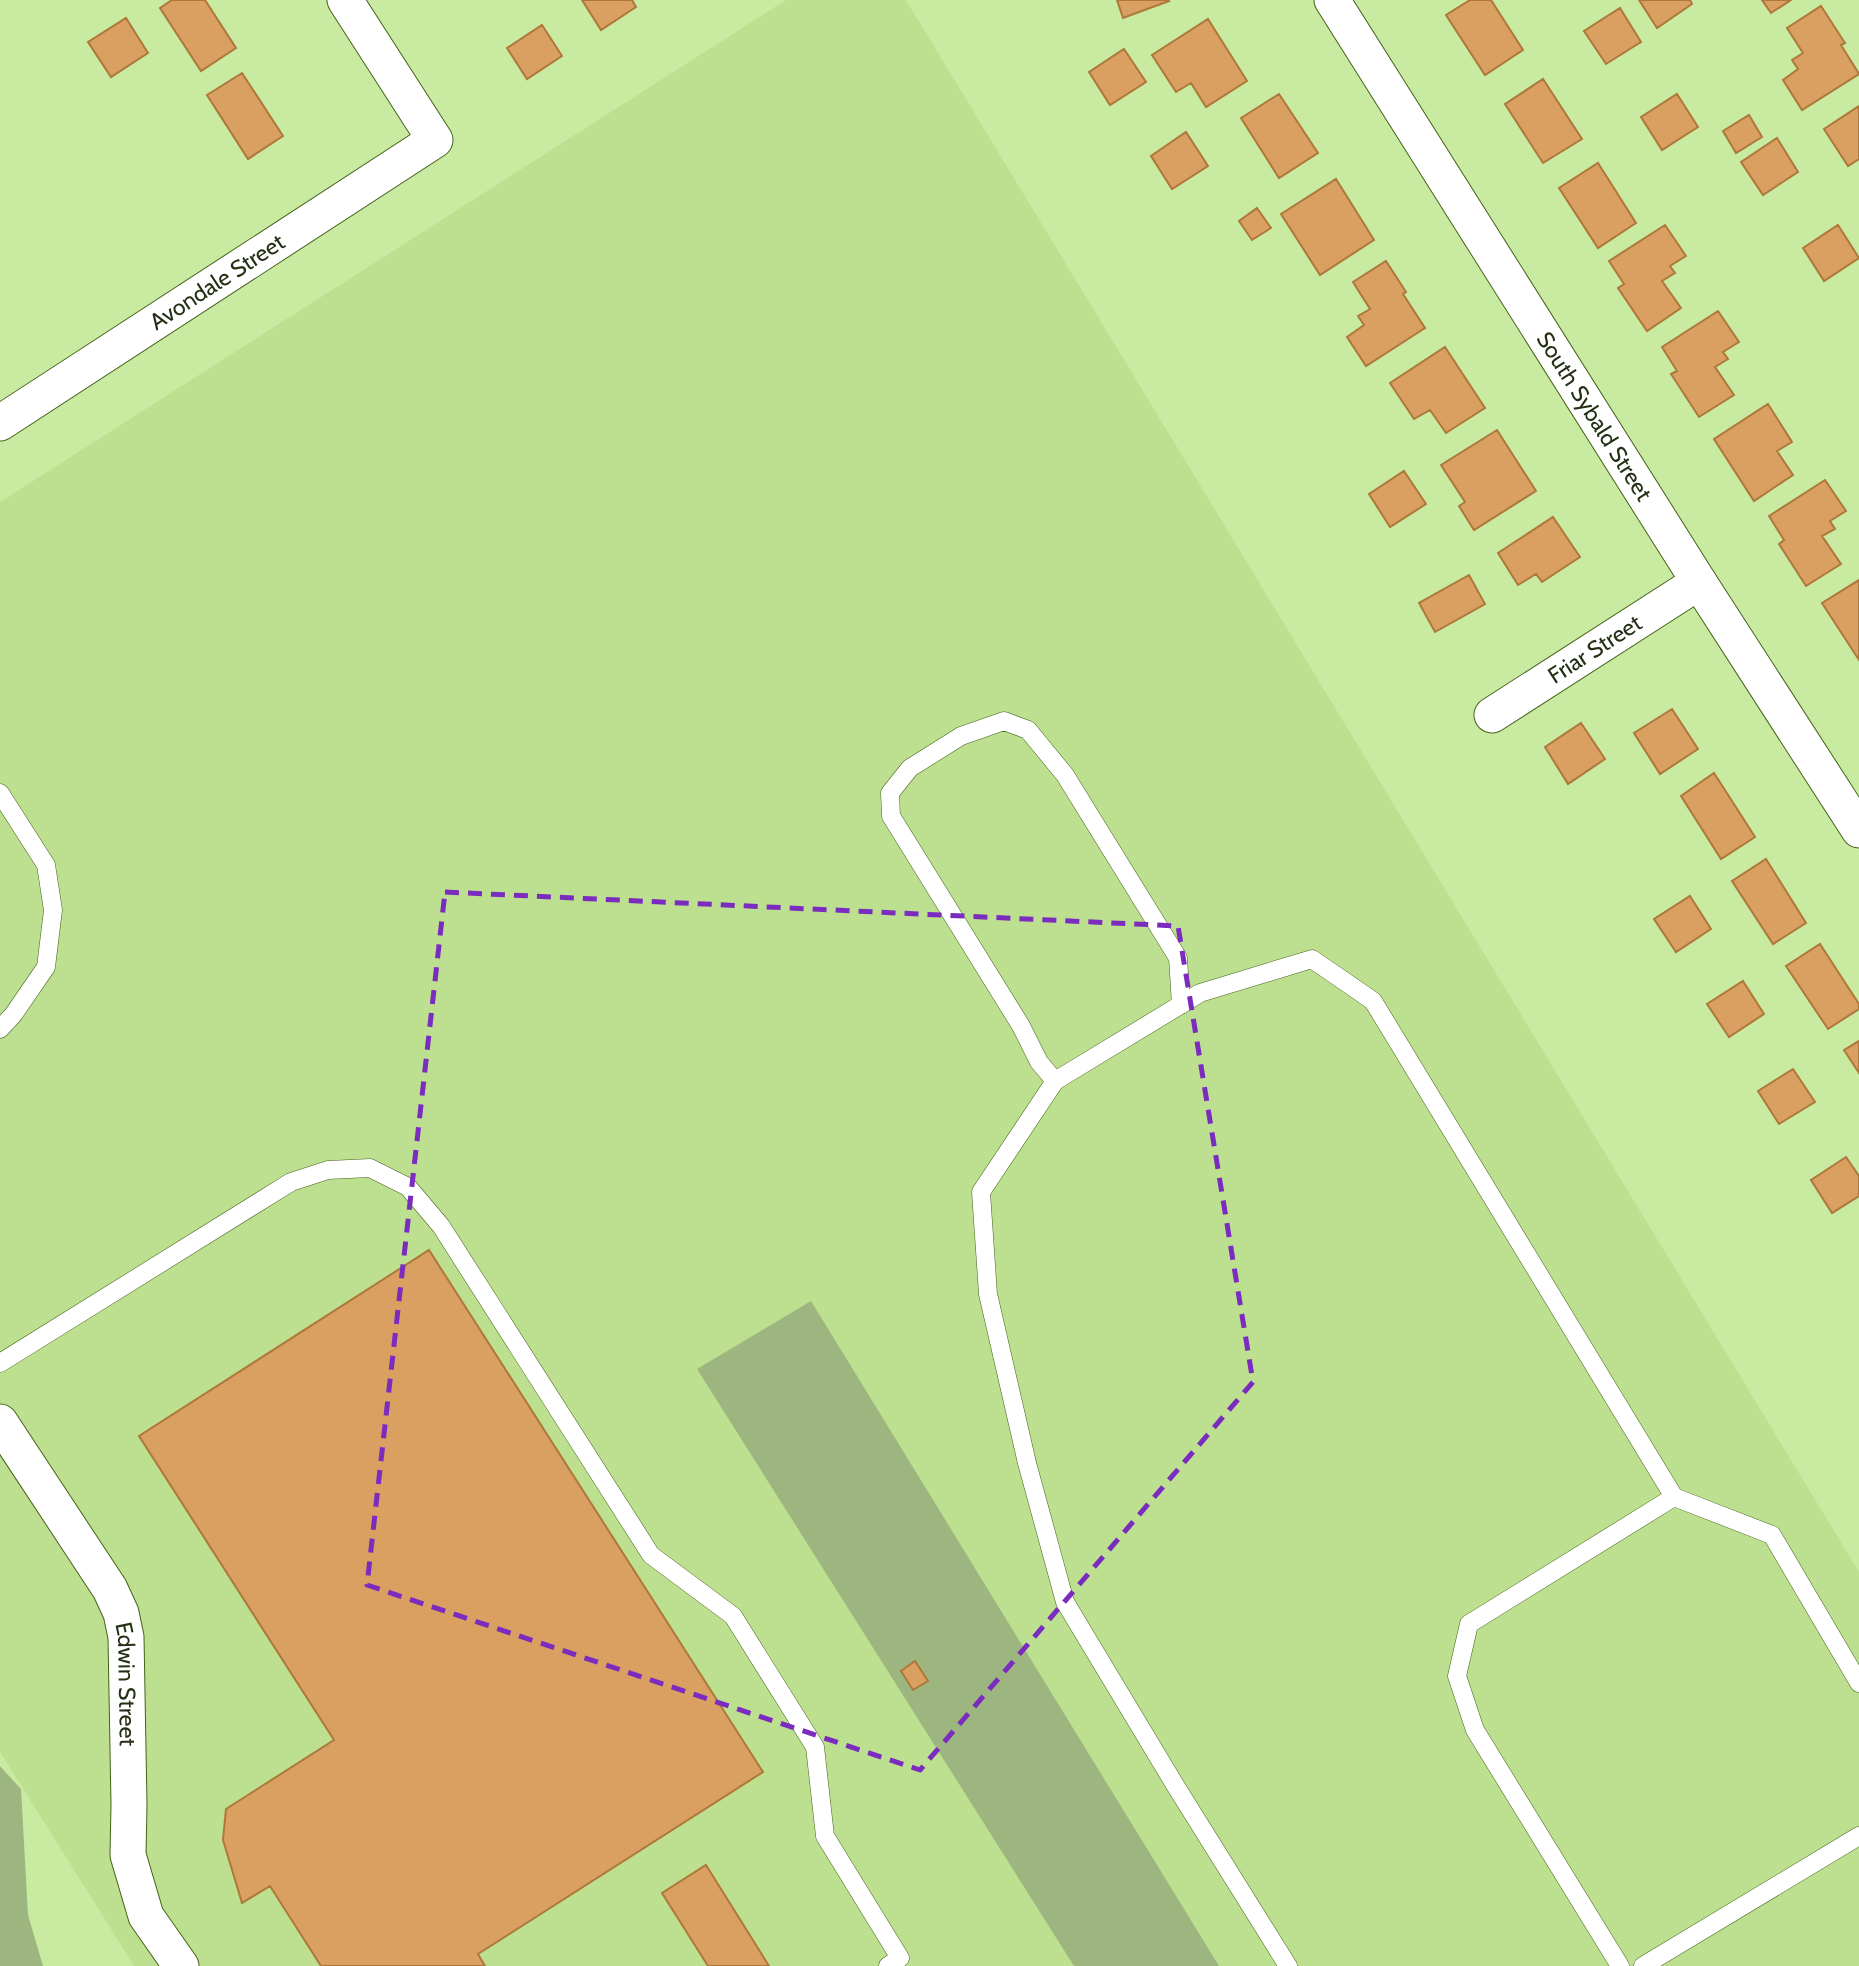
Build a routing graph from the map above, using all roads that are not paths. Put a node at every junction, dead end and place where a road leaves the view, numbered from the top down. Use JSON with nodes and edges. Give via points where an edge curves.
{"nodes":[{"id":1,"x":345,"y":0,"type":"edge"},
{"id":2,"x":1332,"y":0,"type":"edge"},
{"id":3,"x":0,"y":423,"type":"edge"},
{"id":4,"x":1699,"y":582,"type":"junction"},
{"id":5,"x":1492,"y":715,"type":"dead end"},
{"id":6,"x":0,"y":793,"type":"edge"},
{"id":7,"x":1859,"y":830,"type":"edge"},
{"id":8,"x":1181,"y":1005,"type":"junction"},
{"id":9,"x":0,"y":1029,"type":"edge"},
{"id":10,"x":1055,"y":1081,"type":"junction"},
{"id":11,"x":0,"y":1363,"type":"edge"},
{"id":12,"x":0,"y":1422,"type":"edge"},
{"id":13,"x":1674,"y":1497,"type":"junction"},
{"id":14,"x":1859,"y":1683,"type":"edge"},
{"id":15,"x":1859,"y":1836,"type":"edge"},
{"id":16,"x":181,"y":1966,"type":"edge"},
{"id":17,"x":888,"y":1966,"type":"edge"},
{"id":18,"x":1289,"y":1966,"type":"edge"},
{"id":19,"x":1620,"y":1966,"type":"edge"},
{"id":20,"x":1643,"y":1966,"type":"edge"}],
"edges":[{"from":1,"to":3,"type":"street","name":"Avondale Street","via":[[435,140]]},
{"from":2,"to":4,"type":"street","name":"South Sybald Street"},
{"from":4,"to":5,"type":"street","name":"Friar Street"},
{"from":4,"to":7,"type":"street","name":"South Sybald Street"},
{"from":6,"to":9,"type":"lane","via":[[46,865],[53,910],[46,967]]},
{"from":8,"to":10,"type":"lane"},
{"from":8,"to":10,"type":"lane","via":[[1178,958],[1065,775],[1028,730],[1004,721],[961,736],[910,768],[890,793],[891,816],[1039,1062]]},
{"from":8,"to":13,"type":"lane","via":[[1200,993],[1312,959],[1373,1001]]},
{"from":10,"to":18,"type":"lane","via":[[981,1192],[988,1294],[1030,1476],[1065,1602]]},
{"from":11,"to":17,"type":"lane","via":[[291,1182],[328,1170],[370,1168],[408,1187],[441,1226],[651,1555],[733,1616],[815,1747],[825,1836],[900,1958]]},
{"from":12,"to":16,"type":"street","name":"Edwin Street","via":[[110,1589],[121,1614],[126,1637],[128,1855],[146,1916]]},
{"from":13,"to":14,"type":"lane","via":[[1772,1535]]},
{"from":13,"to":19,"type":"lane","via":[[1469,1624],[1457,1676],[1475,1730]]},
{"from":15,"to":20,"type":"lane"}]}
